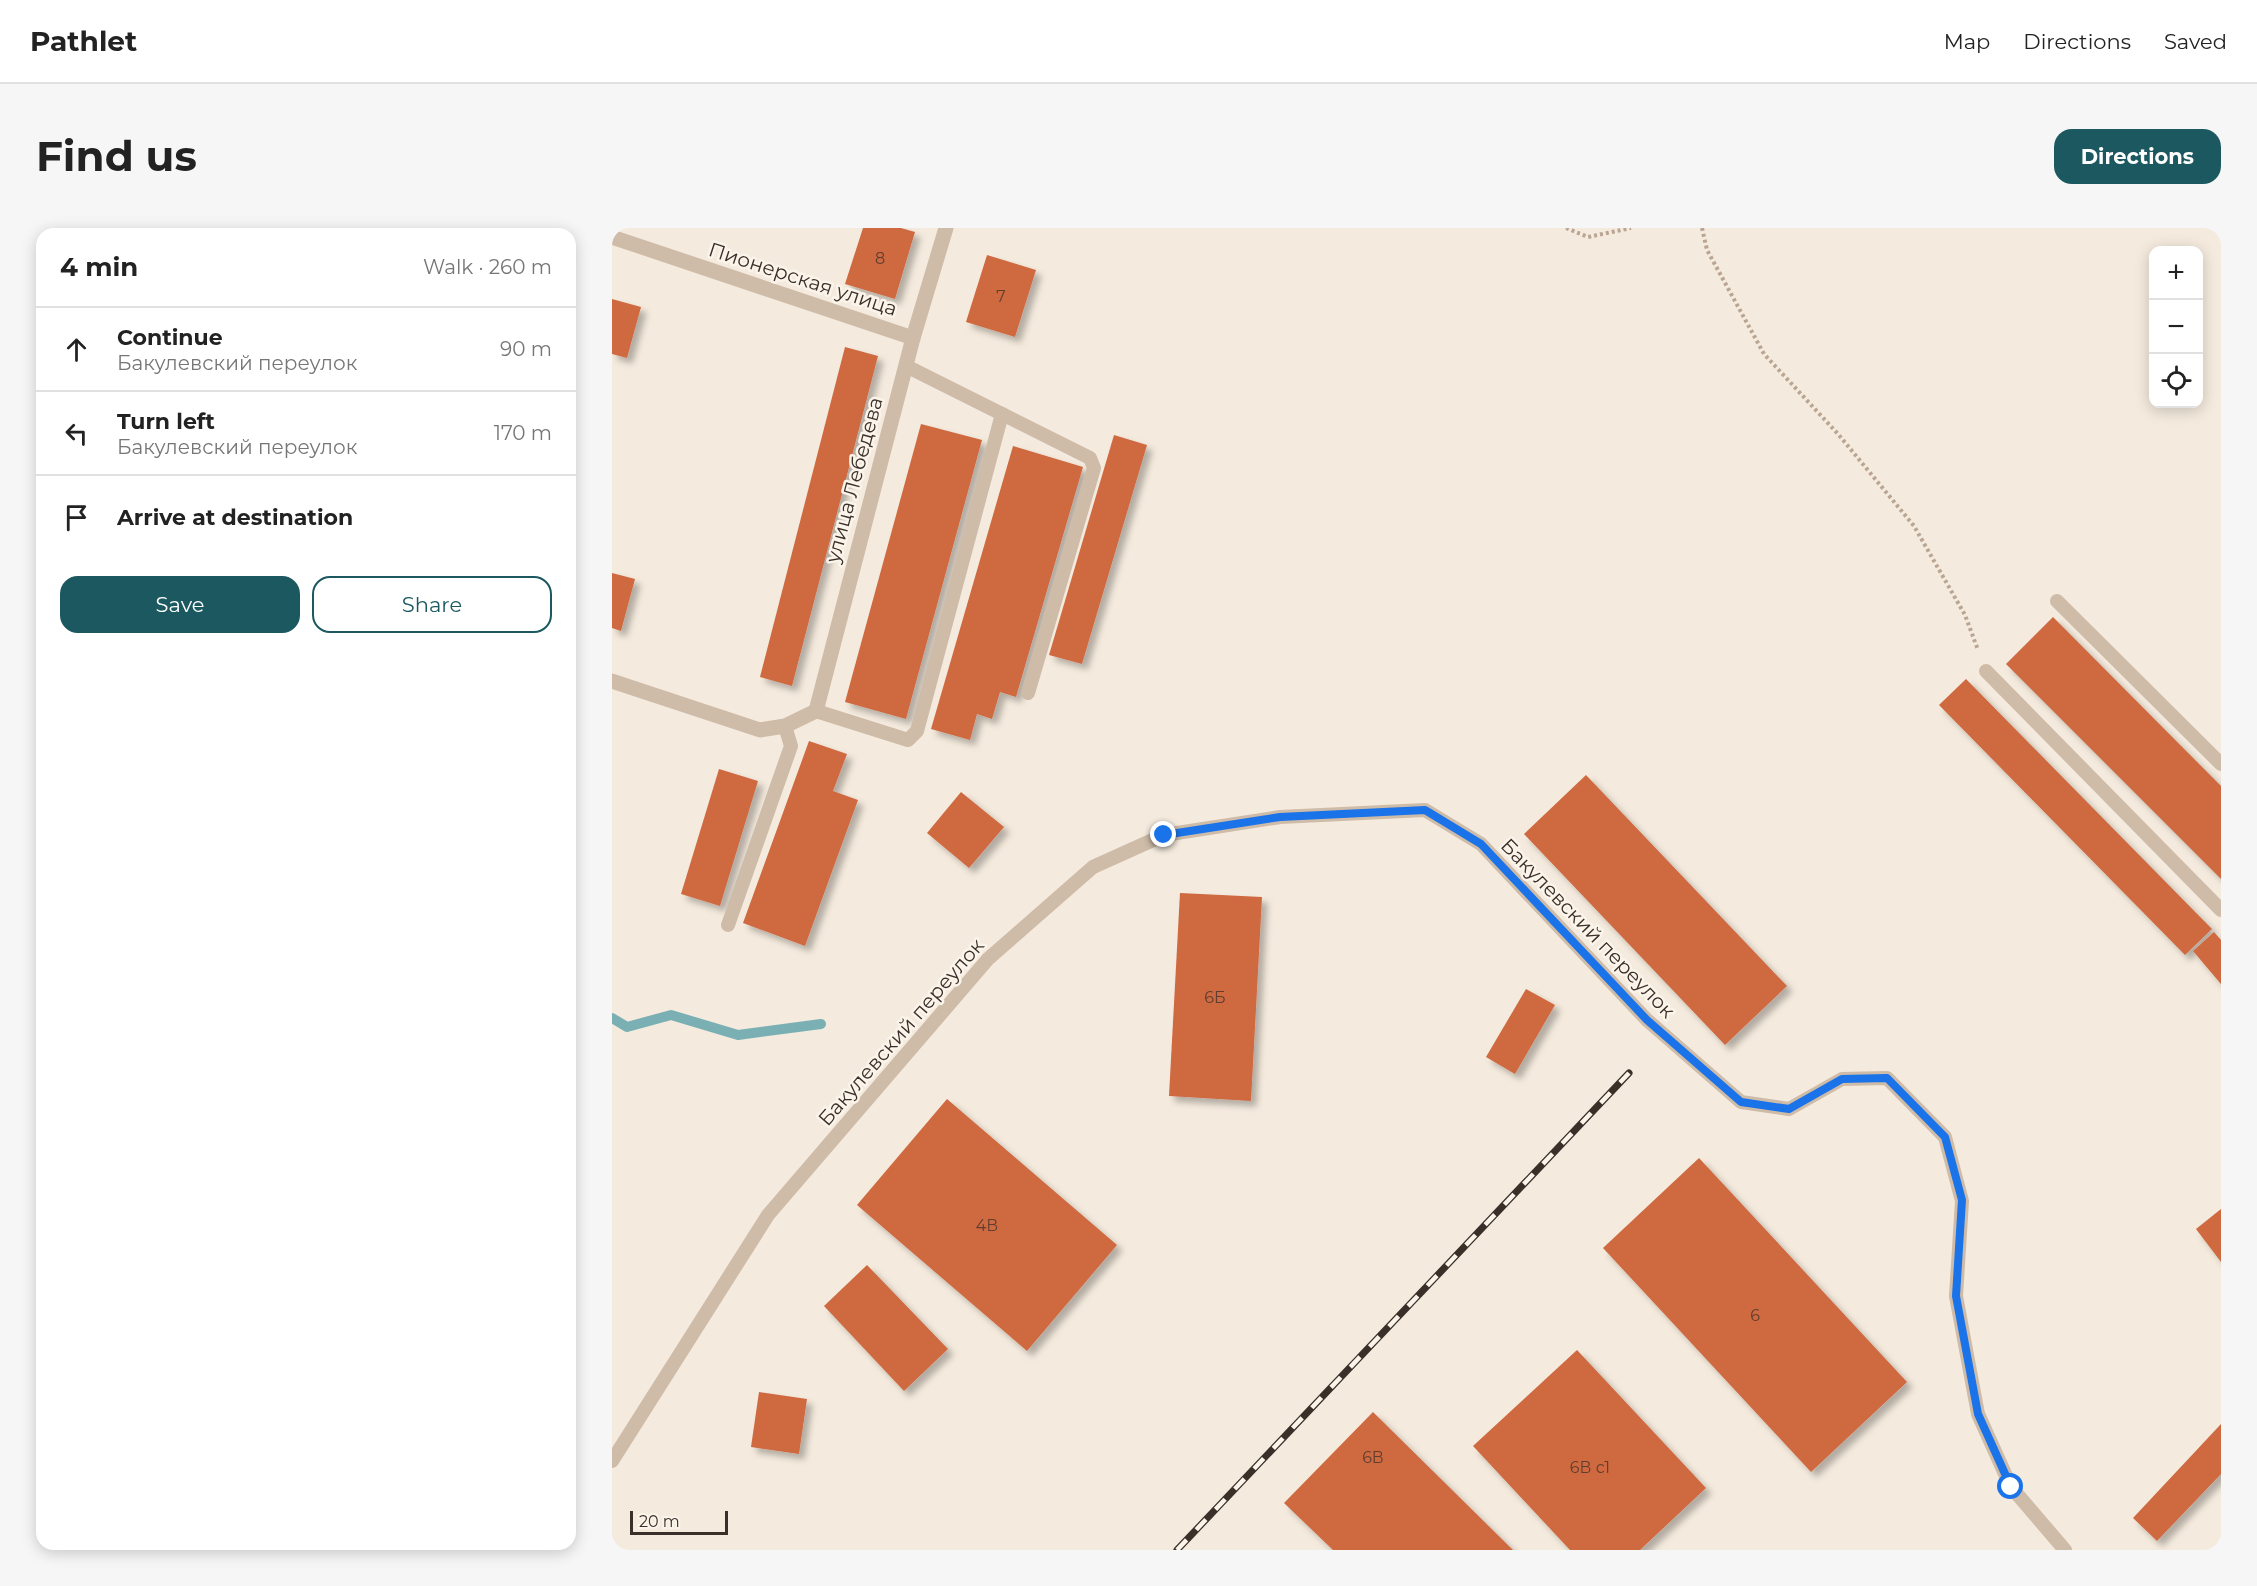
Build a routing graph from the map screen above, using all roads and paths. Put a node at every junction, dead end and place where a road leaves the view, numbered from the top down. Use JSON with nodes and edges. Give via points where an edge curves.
{"nodes":[{"id":1,"x":946,"y":228,"type":"edge"},
{"id":2,"x":1566,"y":228,"type":"edge"},
{"id":3,"x":1631,"y":228,"type":"edge"},
{"id":4,"x":1702,"y":228,"type":"edge"},
{"id":5,"x":612,"y":237,"type":"edge"},
{"id":6,"x":913,"y":338,"type":"junction"},
{"id":7,"x":906,"y":366,"type":"junction"},
{"id":8,"x":1002,"y":414,"type":"junction"},
{"id":9,"x":2057,"y":601,"type":"dead end"},
{"id":10,"x":1986,"y":671,"type":"joint"},
{"id":11,"x":612,"y":681,"type":"edge"},
{"id":12,"x":1028,"y":693,"type":"dead end"},
{"id":13,"x":816,"y":711,"type":"junction"},
{"id":14,"x":785,"y":726,"type":"junction"},
{"id":15,"x":2221,"y":764,"type":"edge"},
{"id":16,"x":2221,"y":910,"type":"edge"},
{"id":17,"x":728,"y":925,"type":"dead end"},
{"id":18,"x":612,"y":1461,"type":"edge"},
{"id":19,"x":2065,"y":1550,"type":"edge"}],
"edges":[{"from":1,"to":6,"type":"street","name":"улица Лебедева"},
{"from":2,"to":3,"type":"path","via":[[1588,237]]},
{"from":4,"to":10,"type":"path","via":[[1707,250],[1764,354],[1838,434],[1914,526],[1965,615]]},
{"from":5,"to":6,"type":"street","name":"Пионерская улица"},
{"from":6,"to":7,"type":"street","name":"улица Лебедева"},
{"from":7,"to":8,"type":"lane"},
{"from":7,"to":13,"type":"street","name":"улица Лебедева"},
{"from":8,"to":12,"type":"lane","via":[[1090,458],[1094,468]]},
{"from":8,"to":13,"type":"lane","via":[[917,730],[908,740]]},
{"from":9,"to":15,"type":"lane"},
{"from":10,"to":16,"type":"lane"},
{"from":11,"to":14,"type":"street","via":[[760,730]]},
{"from":13,"to":14,"type":"street"},
{"from":14,"to":17,"type":"lane","via":[[791,746]]},
{"from":18,"to":19,"type":"lane","name":"Бакулевский переулок","via":[[768,1215],[987,959],[1093,867],[1164,835],[1280,817],[1425,810],[1481,844],[1647,1020],[1741,1102],[1789,1109],[1842,1079],[1887,1078],[1945,1137],[1962,1200],[1956,1296],[1978,1414],[2011,1487]]}]}
